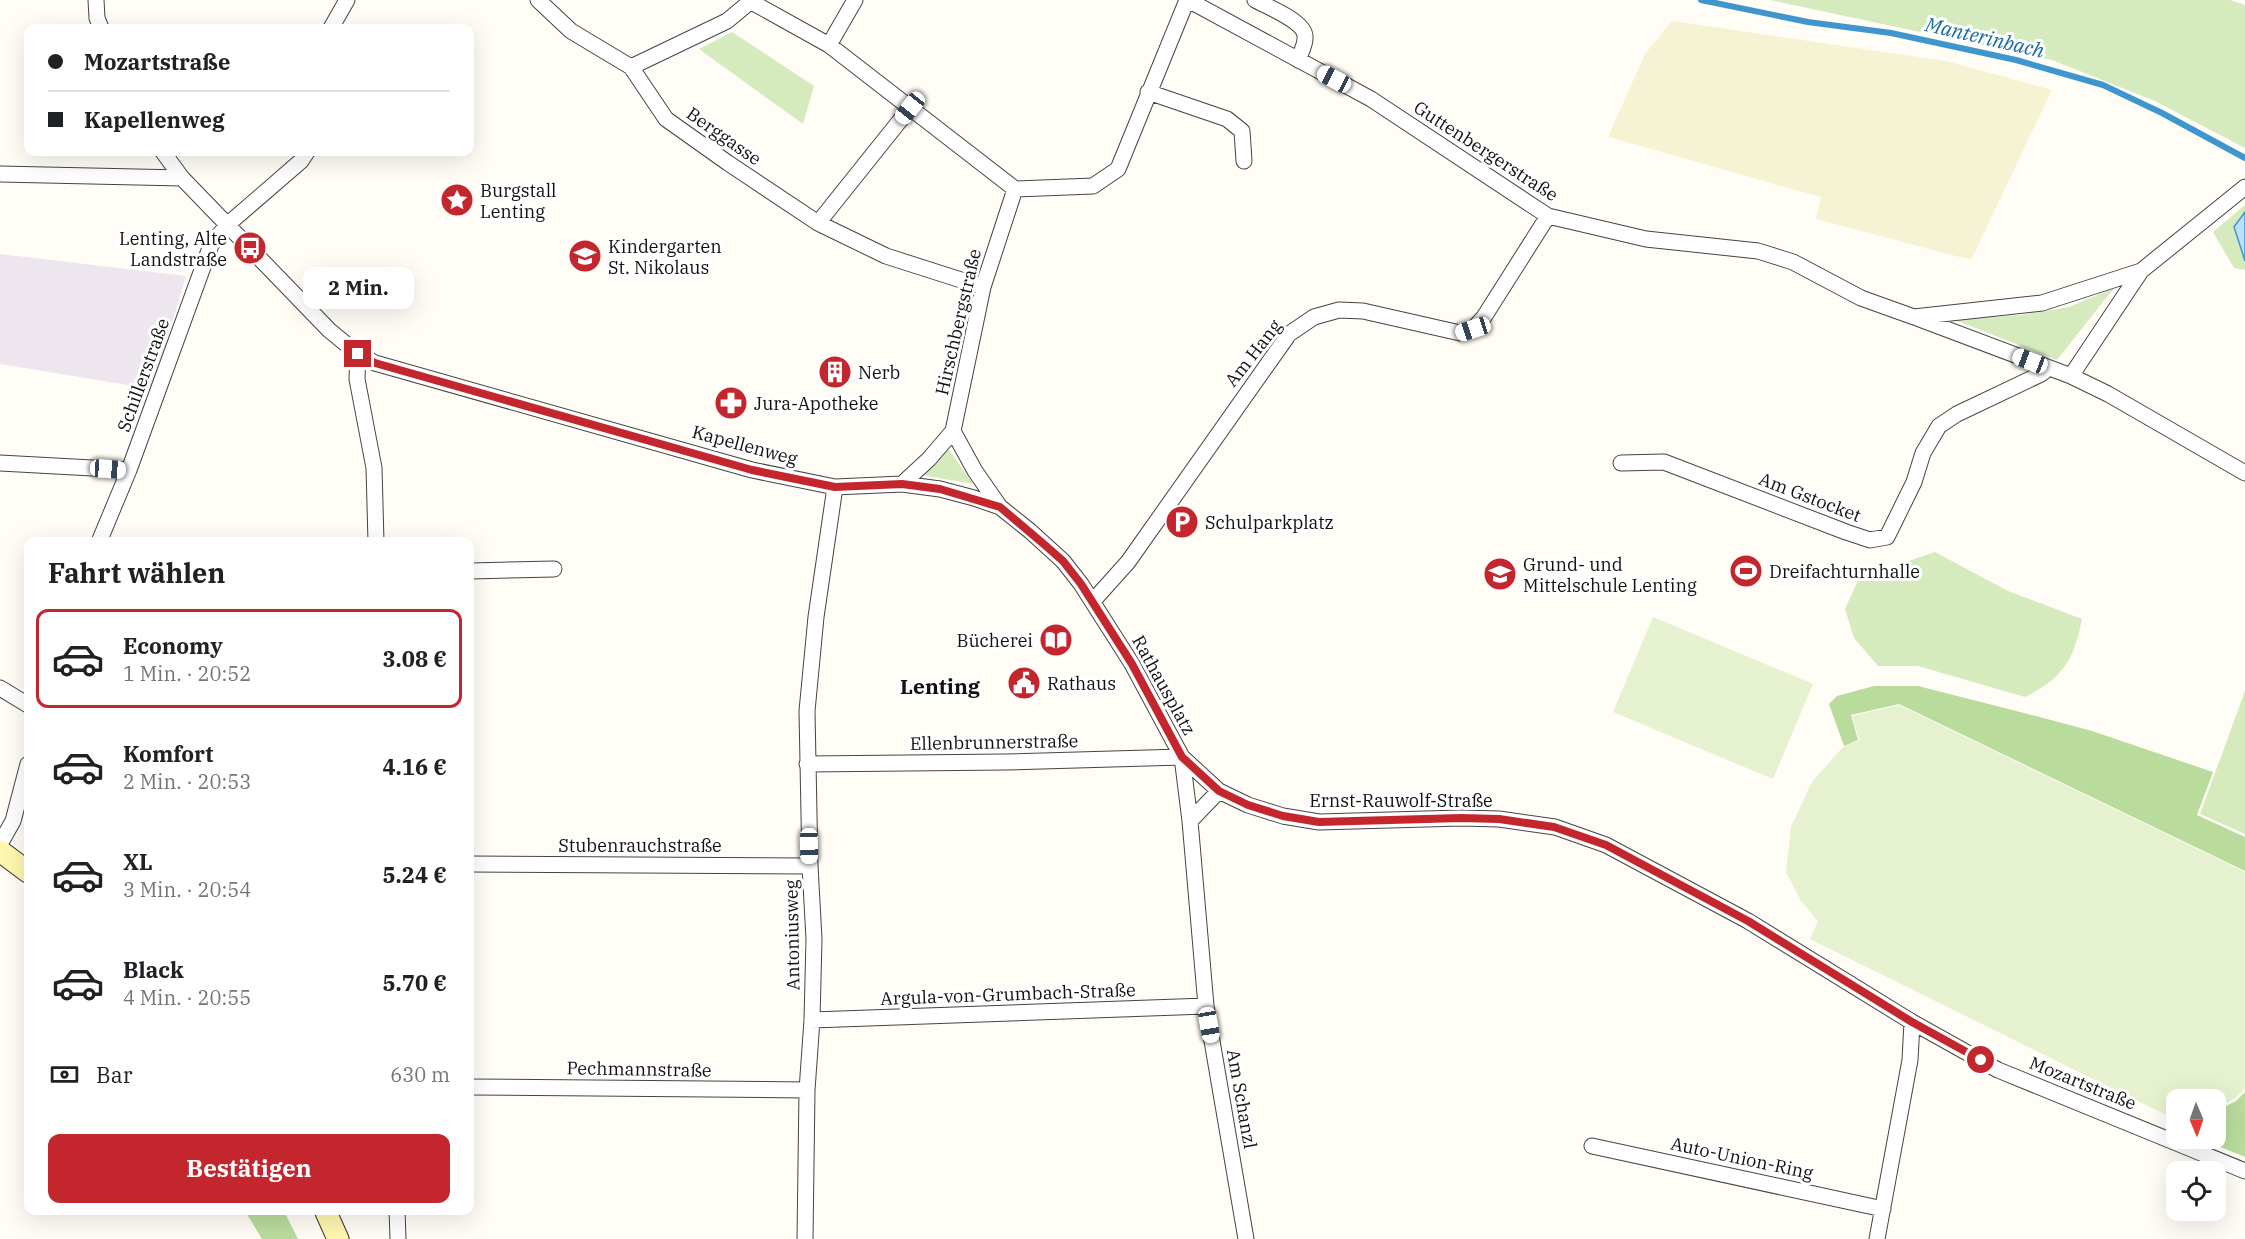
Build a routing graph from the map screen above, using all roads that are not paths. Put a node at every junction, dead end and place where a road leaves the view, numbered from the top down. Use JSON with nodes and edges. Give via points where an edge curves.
{"nodes":[{"id":1,"x":96,"y":0,"type":"edge"},
{"id":2,"x":347,"y":0,"type":"edge"},
{"id":3,"x":538,"y":0,"type":"edge"},
{"id":4,"x":855,"y":0,"type":"edge"},
{"id":5,"x":1188,"y":0,"type":"edge"},
{"id":6,"x":1255,"y":0,"type":"edge"},
{"id":7,"x":750,"y":1,"type":"edge"},
{"id":8,"x":100,"y":24,"type":"edge"},
{"id":9,"x":334,"y":24,"type":"edge"},
{"id":10,"x":829,"y":45,"type":"junction"},
{"id":11,"x":1298,"y":60,"type":"junction"},
{"id":12,"x":631,"y":67,"type":"junction"},
{"id":13,"x":1149,"y":92,"type":"junction"},
{"id":14,"x":910,"y":108,"type":"junction"},
{"id":15,"x":166,"y":156,"type":"edge"},
{"id":16,"x":304,"y":156,"type":"edge"},
{"id":17,"x":1244,"y":161,"type":"dead end"},
{"id":18,"x":0,"y":174,"type":"edge"},
{"id":19,"x":182,"y":178,"type":"junction"},
{"id":20,"x":2245,"y":187,"type":"edge"},
{"id":21,"x":1015,"y":189,"type":"junction"},
{"id":22,"x":1548,"y":216,"type":"junction"},
{"id":23,"x":818,"y":223,"type":"junction"},
{"id":24,"x":228,"y":225,"type":"junction"},
{"id":25,"x":2141,"y":271,"type":"junction"},
{"id":26,"x":983,"y":287,"type":"junction"},
{"id":27,"x":1914,"y":317,"type":"junction"},
{"id":28,"x":358,"y":354,"type":"junction"},
{"id":29,"x":2049,"y":368,"type":"junction"},
{"id":30,"x":2071,"y":376,"type":"junction"},
{"id":31,"x":953,"y":431,"type":"junction"},
{"id":32,"x":0,"y":463,"type":"edge"},
{"id":33,"x":1621,"y":463,"type":"dead end"},
{"id":34,"x":129,"y":471,"type":"junction"},
{"id":35,"x":2245,"y":473,"type":"edge"},
{"id":36,"x":902,"y":484,"type":"junction"},
{"id":37,"x":835,"y":487,"type":"junction"},
{"id":38,"x":1000,"y":507,"type":"junction"},
{"id":39,"x":101,"y":537,"type":"edge"},
{"id":40,"x":376,"y":537,"type":"edge"},
{"id":41,"x":554,"y":569,"type":"dead end"},
{"id":42,"x":474,"y":571,"type":"edge"},
{"id":43,"x":1093,"y":601,"type":"junction"},
{"id":44,"x":0,"y":688,"type":"edge"},
{"id":45,"x":24,"y":703,"type":"edge"},
{"id":46,"x":1182,"y":757,"type":"junction"},
{"id":47,"x":807,"y":764,"type":"junction"},
{"id":48,"x":24,"y":780,"type":"edge"},
{"id":49,"x":1219,"y":791,"type":"junction"},
{"id":50,"x":1190,"y":822,"type":"junction"},
{"id":51,"x":0,"y":844,"type":"edge"},
{"id":52,"x":0,"y":851,"type":"edge"},
{"id":53,"x":474,"y":864,"type":"edge"},
{"id":54,"x":810,"y":866,"type":"junction"},
{"id":55,"x":24,"y":869,"type":"edge"},
{"id":56,"x":1206,"y":1006,"type":"junction"},
{"id":57,"x":812,"y":1020,"type":"junction"},
{"id":58,"x":1912,"y":1022,"type":"junction"},
{"id":59,"x":474,"y":1087,"type":"edge"},
{"id":60,"x":807,"y":1090,"type":"junction"},
{"id":61,"x":1592,"y":1146,"type":"dead end"},
{"id":62,"x":2245,"y":1170,"type":"edge"},
{"id":63,"x":1883,"y":1209,"type":"junction"},
{"id":64,"x":327,"y":1215,"type":"edge"},
{"id":65,"x":397,"y":1215,"type":"edge"},
{"id":66,"x":338,"y":1239,"type":"edge"},
{"id":67,"x":398,"y":1239,"type":"edge"},
{"id":68,"x":805,"y":1239,"type":"edge"},
{"id":69,"x":1246,"y":1239,"type":"edge"},
{"id":70,"x":1877,"y":1239,"type":"edge"}],
"edges":[{"from":1,"to":8,"type":"street"},
{"from":2,"to":9,"type":"street"},
{"from":3,"to":12,"type":"street","name":"Berggasse","via":[[571,31]]},
{"from":4,"to":10,"type":"street"},
{"from":5,"to":11,"type":"street","name":"Guttenbergerstraße"},
{"from":5,"to":13,"type":"street","name":"Guttenbergerstraße"},
{"from":6,"to":11,"type":"street","via":[[1299,23],[1305,34]]},
{"from":7,"to":10,"type":"street"},
{"from":7,"to":12,"type":"street","via":[[727,21]]},
{"from":10,"to":14,"type":"street"},
{"from":11,"to":22,"type":"street","name":"Guttenbergerstraße","via":[[1371,99]]},
{"from":12,"to":23,"type":"street","name":"Berggasse","via":[[666,119]]},
{"from":13,"to":17,"type":"street","via":[[1227,119],[1242,131]]},
{"from":13,"to":21,"type":"street","name":"Guttenbergerstraße","via":[[1118,169],[1093,186]]},
{"from":14,"to":21,"type":"street"},
{"from":14,"to":23,"type":"street"},
{"from":15,"to":19,"type":"street","name":"Kapellenweg"},
{"from":16,"to":24,"type":"street"},
{"from":18,"to":19,"type":"street"},
{"from":19,"to":24,"type":"street","name":"Kapellenweg"},
{"from":20,"to":25,"type":"street","name":"Guttenbergerstraße"},
{"from":21,"to":26,"type":"street","name":"Hirschbergstraße"},
{"from":22,"to":27,"type":"street","name":"Guttenbergerstraße","via":[[1646,239],[1758,250],[1793,262],[1861,298]]},
{"from":22,"to":43,"type":"street","name":"Am Hang","via":[[1514,273],[1473,329],[1460,333],[1339,310],[1314,317],[1289,334],[1128,562]]},
{"from":23,"to":26,"type":"street","name":"Berggasse","via":[[886,256]]},
{"from":24,"to":28,"type":"street","name":"Kapellenweg","via":[[329,330]]},
{"from":24,"to":34,"type":"street","name":"Schillerstraße","via":[[211,245]]},
{"from":25,"to":27,"type":"street","name":"Guttenbergerstraße","via":[[2042,303]]},
{"from":25,"to":30,"type":"street"},
{"from":26,"to":31,"type":"street","name":"Hirschbergstraße"},
{"from":27,"to":29,"type":"street"},
{"from":28,"to":37,"type":"street","name":"Kapellenweg","via":[[375,363],[752,470]]},
{"from":28,"to":40,"type":"street","via":[[357,379],[374,468]]},
{"from":29,"to":30,"type":"street"},
{"from":29,"to":33,"type":"street","name":"Am Gstocket","via":[[1939,426],[1923,453],[1914,482],[1887,537],[1870,540],[1846,532],[1664,462]]},
{"from":30,"to":35,"type":"street"},
{"from":31,"to":36,"type":"street","name":"Hirschbergstraße"},
{"from":31,"to":38,"type":"street"},
{"from":32,"to":34,"type":"street"},
{"from":34,"to":39,"type":"street","name":"Schillerstraße"},
{"from":36,"to":37,"type":"street","name":"Kapellenweg"},
{"from":36,"to":38,"type":"street","name":"Kapellenweg","via":[[940,489]]},
{"from":37,"to":47,"type":"street","name":"Antoniusweg","via":[[815,629],[807,711]]},
{"from":38,"to":43,"type":"street","name":"Kapellenweg","via":[[1063,561]]},
{"from":41,"to":42,"type":"street"},
{"from":43,"to":46,"type":"street","name":"Rathausplatz"},
{"from":44,"to":45,"type":"street"},
{"from":46,"to":47,"type":"street","name":"Ellenbrunnerstraße"},
{"from":46,"to":49,"type":"street","name":"Ernst-Rauwolf-Straße"},
{"from":46,"to":50,"type":"street","name":"Am Schanzl"},
{"from":47,"to":54,"type":"street","name":"Antoniusweg"},
{"from":48,"to":51,"type":"street","via":[[13,821]]},
{"from":49,"to":50,"type":"street"},
{"from":49,"to":58,"type":"street","name":"Ernst-Rauwolf-Straße","via":[[1283,816],[1319,822],[1461,818],[1554,827],[1606,845],[1679,883]]},
{"from":50,"to":56,"type":"street","name":"Am Schanzl"},
{"from":52,"to":55,"type":"main road"},
{"from":53,"to":54,"type":"street","name":"Stubenrauchstraße"},
{"from":54,"to":57,"type":"street","name":"Antoniusweg","via":[[814,939]]},
{"from":56,"to":57,"type":"street","name":"Argula-von-Grumbach-Straße"},
{"from":56,"to":69,"type":"street","name":"Am Schanzl"},
{"from":57,"to":60,"type":"street","name":"Antoniusweg"},
{"from":58,"to":62,"type":"street","name":"Mozartstraße","via":[[1998,1070]]},
{"from":58,"to":63,"type":"street","via":[[1910,1060]]},
{"from":59,"to":60,"type":"street","name":"Pechmannstraße"},
{"from":60,"to":68,"type":"street","name":"Antoniusweg"},
{"from":61,"to":63,"type":"street","name":"Auto-Union-Ring"},
{"from":63,"to":70,"type":"street"},
{"from":64,"to":66,"type":"main road"},
{"from":65,"to":67,"type":"street"}]}
